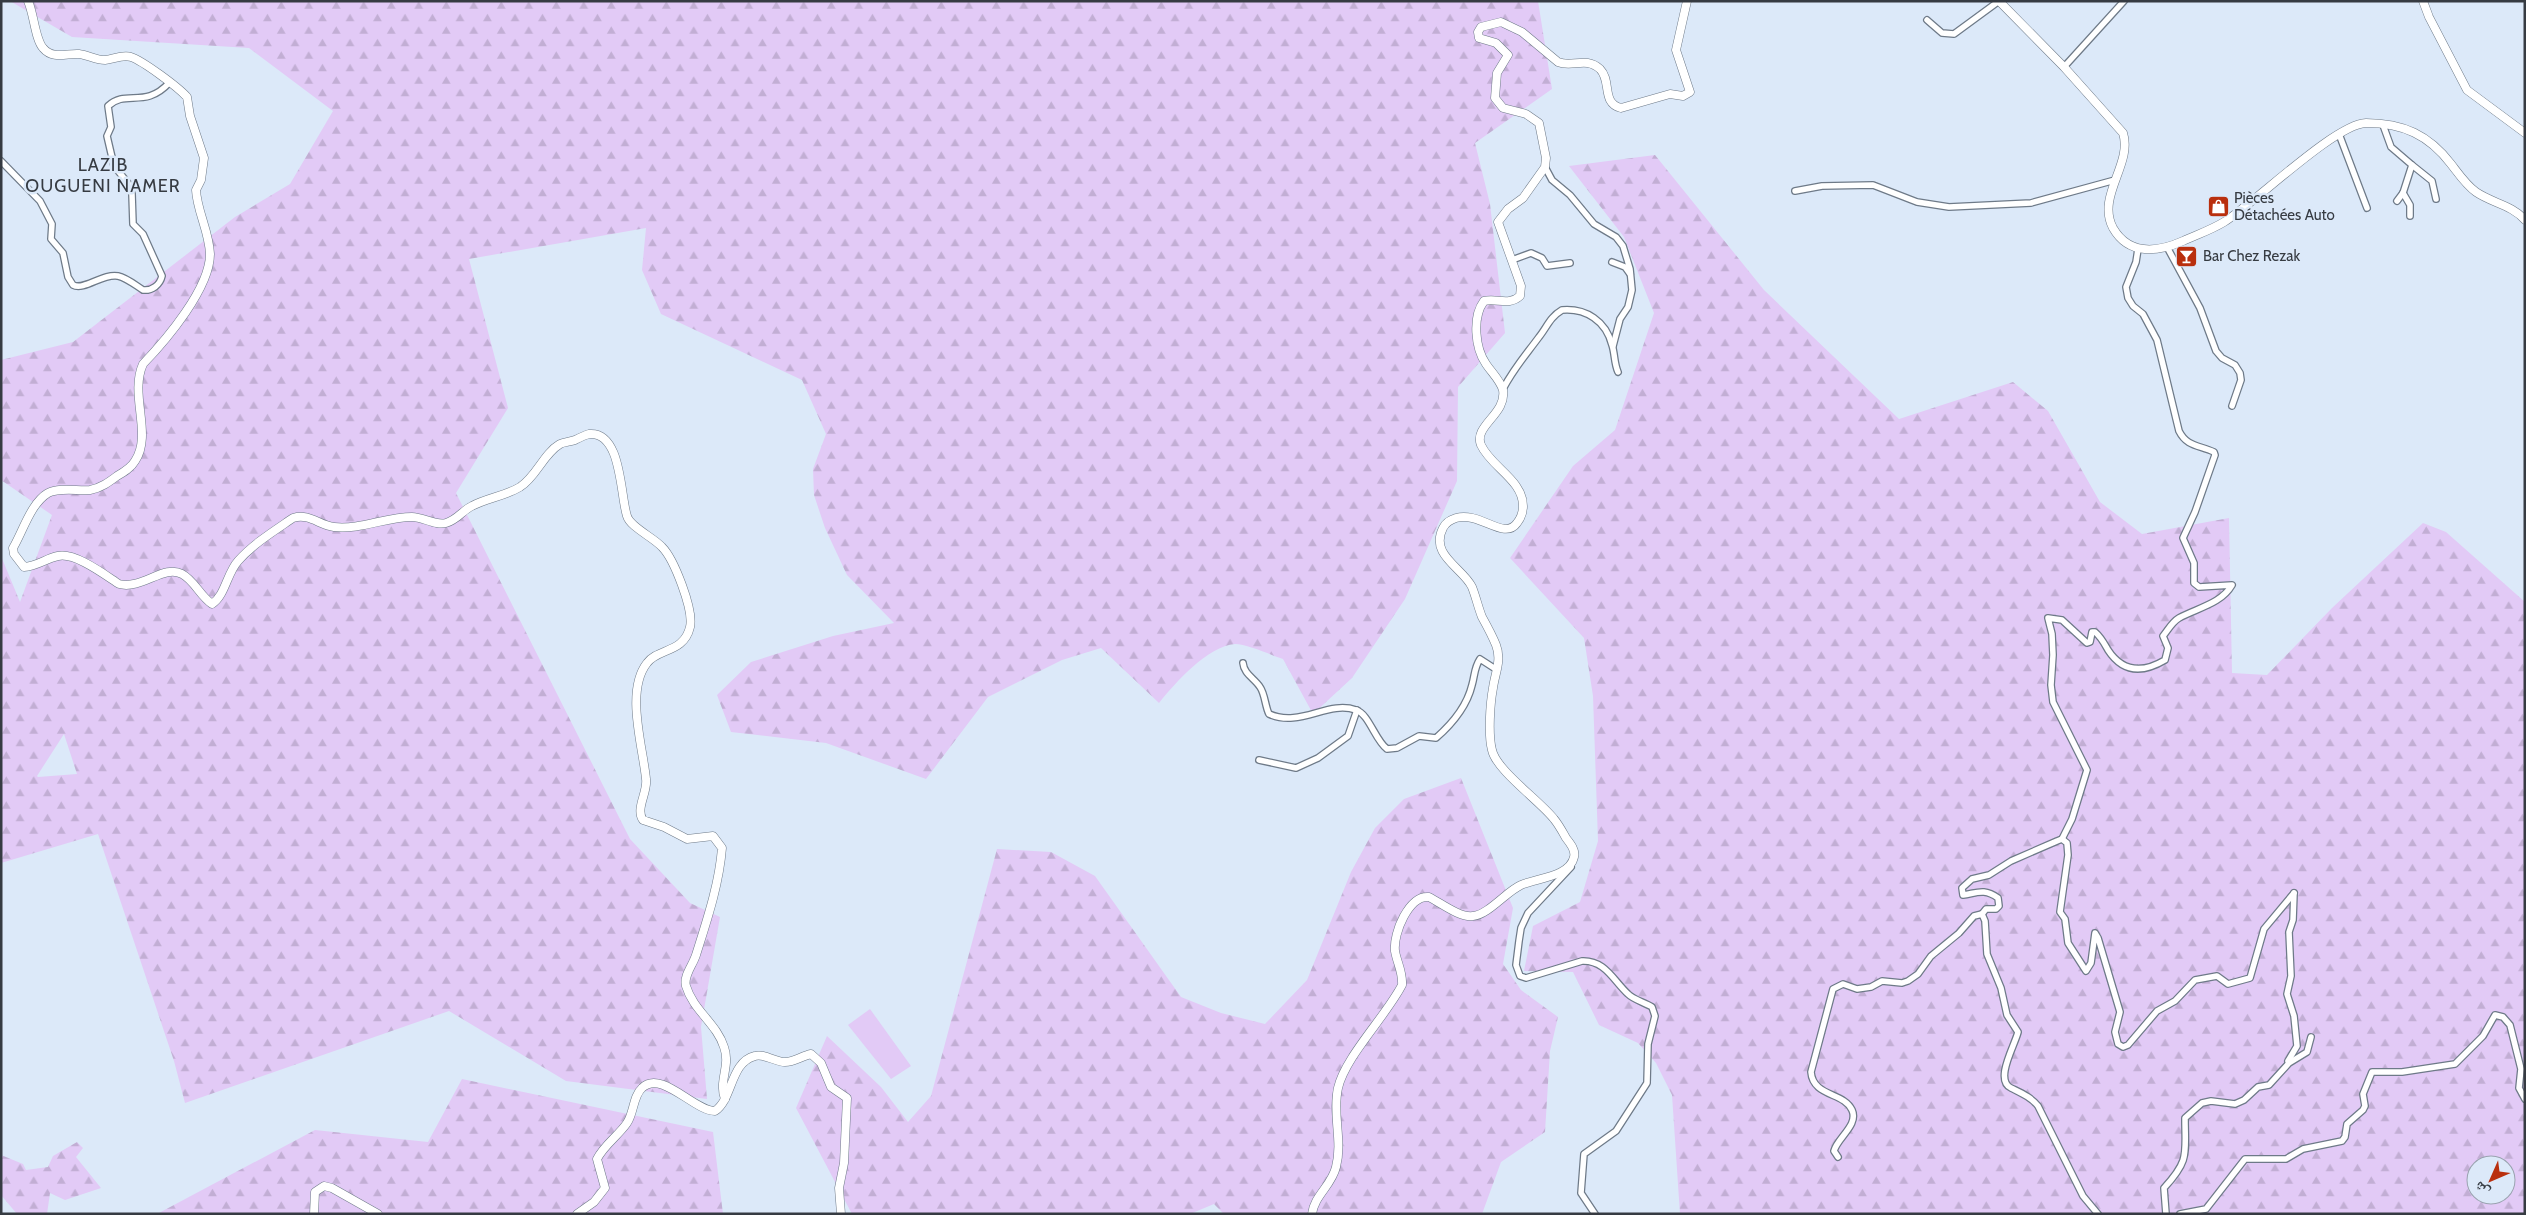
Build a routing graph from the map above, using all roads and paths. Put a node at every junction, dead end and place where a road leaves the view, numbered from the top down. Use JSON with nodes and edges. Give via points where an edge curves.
{"nodes":[{"id":1,"x":28,"y":1,"type":"edge"},
{"id":2,"x":1687,"y":1,"type":"edge"},
{"id":3,"x":1999,"y":1,"type":"edge"},
{"id":4,"x":2124,"y":1,"type":"edge"},
{"id":5,"x":2423,"y":1,"type":"edge"},
{"id":6,"x":1927,"y":20,"type":"dead end"},
{"id":7,"x":2064,"y":67,"type":"junction"},
{"id":8,"x":169,"y":83,"type":"junction"},
{"id":9,"x":2382,"y":125,"type":"junction"},
{"id":10,"x":2525,"y":133,"type":"edge"},
{"id":11,"x":2339,"y":134,"type":"junction"},
{"id":12,"x":1,"y":161,"type":"edge"},
{"id":13,"x":2412,"y":165,"type":"junction"},
{"id":14,"x":1545,"y":166,"type":"junction"},
{"id":15,"x":2115,"y":180,"type":"junction"},
{"id":16,"x":1795,"y":191,"type":"dead end"},
{"id":17,"x":2403,"y":193,"type":"junction"},
{"id":18,"x":2436,"y":199,"type":"dead end"},
{"id":19,"x":2396,"y":201,"type":"dead end"},
{"id":20,"x":2367,"y":208,"type":"dead end"},
{"id":21,"x":2410,"y":216,"type":"dead end"},
{"id":22,"x":2525,"y":220,"type":"edge"},
{"id":23,"x":2167,"y":246,"type":"junction"},
{"id":24,"x":2138,"y":249,"type":"junction"},
{"id":25,"x":1512,"y":260,"type":"junction"},
{"id":26,"x":1612,"y":262,"type":"dead end"},
{"id":27,"x":1570,"y":263,"type":"dead end"},
{"id":28,"x":1631,"y":276,"type":"junction"},
{"id":29,"x":1613,"y":346,"type":"junction"},
{"id":30,"x":1618,"y":372,"type":"dead end"},
{"id":31,"x":1502,"y":389,"type":"junction"},
{"id":32,"x":2232,"y":406,"type":"dead end"},
{"id":33,"x":1243,"y":663,"type":"dead end"},
{"id":34,"x":1497,"y":670,"type":"junction"},
{"id":35,"x":1357,"y":710,"type":"junction"},
{"id":36,"x":1259,"y":760,"type":"dead end"},
{"id":37,"x":2062,"y":839,"type":"junction"},
{"id":38,"x":1574,"y":860,"type":"junction"},
{"id":39,"x":1982,"y":914,"type":"junction"},
{"id":40,"x":2310,"y":1037,"type":"dead end"},
{"id":41,"x":2274,"y":1081,"type":"junction"},
{"id":42,"x":725,"y":1099,"type":"junction"},
{"id":43,"x":2525,"y":1099,"type":"edge"},
{"id":44,"x":1838,"y":1157,"type":"dead end"},
{"id":45,"x":842,"y":1213,"type":"edge"},
{"id":46,"x":314,"y":1214,"type":"edge"},
{"id":47,"x":378,"y":1214,"type":"edge"},
{"id":48,"x":577,"y":1214,"type":"edge"},
{"id":49,"x":1312,"y":1214,"type":"edge"},
{"id":50,"x":1594,"y":1214,"type":"edge"},
{"id":51,"x":2098,"y":1214,"type":"edge"},
{"id":52,"x":2166,"y":1214,"type":"edge"},
{"id":53,"x":2180,"y":1214,"type":"edge"}],
"edges":[{"from":1,"to":8,"type":"street","via":[[40,43],[48,52],[101,60],[133,57]]},
{"from":2,"to":14,"type":"street","via":[[1676,50],[1690,92],[1683,96],[1670,94],[1621,108],[1611,103],[1606,78],[1594,65],[1558,62],[1522,32],[1501,22],[1482,27],[1478,32],[1479,38],[1496,43],[1508,55],[1497,73],[1495,98],[1503,108],[1526,114],[1538,123]]},
{"from":3,"to":6,"type":"street","via":[[1954,34],[1942,33]]},
{"from":3,"to":7,"type":"street"},
{"from":4,"to":7,"type":"street"},
{"from":5,"to":10,"type":"street","via":[[2468,90]]},
{"from":7,"to":15,"type":"street","via":[[2123,133],[2125,154]]},
{"from":8,"to":12,"type":"street","via":[[156,96],[125,98],[108,106],[110,127],[107,136],[114,166],[128,183],[132,194],[133,224],[144,234],[162,276],[154,288],[143,290],[126,278],[110,275],[81,287],[73,285],[63,253],[51,239],[52,224],[45,208]]},
{"from":8,"to":42,"type":"street","via":[[187,97],[204,158],[196,190],[210,254],[206,280],[174,330],[140,370],[136,388],[142,424],[136,460],[98,488],[49,493],[36,505],[13,548],[14,554],[24,567],[60,555],[72,557],[127,586],[136,586],[174,571],[189,579],[212,604],[218,600],[237,562],[253,546],[293,518],[310,518],[335,527],[413,517],[444,524],[471,506],[519,487],[533,476],[560,443],[589,434],[602,436],[608,442],[618,468],[627,518],[664,548],[690,608],[691,625],[687,636],[670,650],[649,660],[641,676],[637,719],[647,780],[639,812],[643,820],[688,839],[713,836],[722,848],[717,888],[694,961],[685,977],[685,985],[724,1046],[728,1059],[722,1083]]},
{"from":9,"to":11,"type":"street","via":[[2364,123]]},
{"from":9,"to":13,"type":"street","via":[[2390,147]]},
{"from":9,"to":22,"type":"street","via":[[2411,131],[2428,139],[2476,192]]},
{"from":11,"to":20,"type":"street"},
{"from":11,"to":23,"type":"street","via":[[2223,222]]},
{"from":13,"to":17,"type":"street"},
{"from":13,"to":18,"type":"street","via":[[2432,181]]},
{"from":14,"to":25,"type":"street","via":[[1523,198],[1508,208],[1498,222]]},
{"from":14,"to":28,"type":"street","via":[[1552,180],[1594,224],[1616,236]]},
{"from":15,"to":16,"type":"street","via":[[2031,203],[1949,208],[1917,202],[1873,185],[1822,186]]},
{"from":15,"to":24,"type":"street","via":[[2110,200],[2113,227],[2123,240]]},
{"from":17,"to":19,"type":"street"},
{"from":17,"to":21,"type":"street","via":[[2410,205]]},
{"from":23,"to":24,"type":"street","via":[[2154,250]]},
{"from":23,"to":32,"type":"street","via":[[2200,308],[2216,351],[2235,365],[2240,373],[2241,380]]},
{"from":24,"to":37,"type":"street","via":[[2126,287],[2128,298],[2143,314],[2156,340],[2178,431],[2191,446],[2214,452],[2215,456],[2183,538],[2194,562],[2194,583],[2199,587],[2232,585],[2215,601],[2178,619],[2163,636],[2168,648],[2165,660],[2147,668],[2127,668],[2115,659],[2095,632],[2087,643],[2062,620],[2048,618],[2054,655],[2053,702],[2087,770],[2072,819]]},
{"from":25,"to":27,"type":"street","via":[[1531,253],[1542,258],[1547,266]]},
{"from":25,"to":31,"type":"street","via":[[1521,286],[1520,296],[1515,301],[1484,301],[1476,323],[1480,352]]},
{"from":26,"to":28,"type":"street","via":[[1624,267]]},
{"from":28,"to":29,"type":"street","via":[[1630,301],[1620,319]]},
{"from":29,"to":30,"type":"street"},
{"from":29,"to":31,"type":"street","via":[[1596,318],[1581,311],[1562,310],[1547,323]]},
{"from":31,"to":34,"type":"street","via":[[1499,411],[1486,425],[1480,443],[1517,489],[1524,505],[1522,516],[1508,530],[1472,517],[1461,517],[1448,521],[1440,538],[1447,560],[1472,586],[1497,646]]},
{"from":33,"to":35,"type":"street","via":[[1244,669],[1262,689],[1269,714],[1287,719],[1329,709]]},
{"from":34,"to":35,"type":"street","via":[[1480,659],[1474,666],[1472,686],[1461,709],[1450,726],[1436,738],[1419,736],[1387,749]]},
{"from":34,"to":38,"type":"street","via":[[1491,699],[1492,750],[1500,764],[1555,819],[1575,853]]},
{"from":35,"to":36,"type":"street","via":[[1348,736],[1318,758],[1296,768]]},
{"from":37,"to":39,"type":"street","via":[[1964,885],[1963,896],[1971,892],[1985,892],[1998,898],[1996,909],[1986,909]]},
{"from":37,"to":41,"type":"street","via":[[2067,843],[2068,855],[2060,912],[2065,919],[2068,943],[2086,970],[2091,963],[2095,934],[2098,938],[2120,1012],[2115,1032],[2118,1044],[2123,1047],[2157,1011],[2175,1001],[2195,980],[2217,976],[2228,984],[2250,978],[2264,929],[2294,893],[2289,932],[2291,976],[2287,994],[2294,1016],[2297,1046]]},
{"from":38,"to":49,"type":"street","via":[[1562,871],[1518,886],[1478,915],[1466,916],[1422,896],[1407,909],[1395,950],[1403,976],[1402,985],[1341,1077],[1336,1098],[1339,1132],[1336,1169],[1313,1206]]},
{"from":38,"to":50,"type":"street","via":[[1568,872],[1528,913],[1521,928],[1517,970],[1520,976],[1526,978],[1592,961],[1609,972],[1628,994],[1652,1007],[1655,1016],[1648,1044],[1647,1083],[1616,1131],[1584,1154],[1581,1193]]},
{"from":39,"to":44,"type":"street","via":[[1974,916],[1931,956],[1918,974],[1908,980],[1902,983],[1882,981],[1857,989],[1843,984],[1833,989],[1811,1072],[1815,1084],[1853,1111],[1847,1133],[1835,1146]]},
{"from":39,"to":51,"type":"street","via":[[1986,921],[1987,954],[2002,988],[2007,1015],[2018,1032],[2006,1065],[2005,1081],[2007,1086],[2038,1106],[2083,1196]]},
{"from":40,"to":41,"type":"street","via":[[2307,1052],[2289,1063]]},
{"from":41,"to":52,"type":"street","via":[[2258,1086],[2235,1104],[2202,1103],[2185,1118],[2184,1160],[2180,1171],[2164,1188]]},
{"from":42,"to":45,"type":"street","via":[[737,1072],[753,1056],[785,1062],[805,1055],[817,1057],[832,1087],[847,1098],[844,1163],[839,1188]]},
{"from":42,"to":48,"type":"street","via":[[720,1108],[708,1111],[658,1083],[641,1088],[627,1123],[597,1159],[605,1188],[594,1202]]},
{"from":43,"to":53,"type":"street","via":[[2519,1088],[2521,1069],[2510,1024],[2503,1017],[2495,1016],[2482,1036],[2455,1064],[2402,1072],[2372,1072],[2363,1094],[2365,1106],[2346,1124],[2342,1140],[2303,1150],[2286,1159],[2245,1159],[2206,1209]]},
{"from":46,"to":47,"type":"street","via":[[315,1192],[324,1186]]}]}
